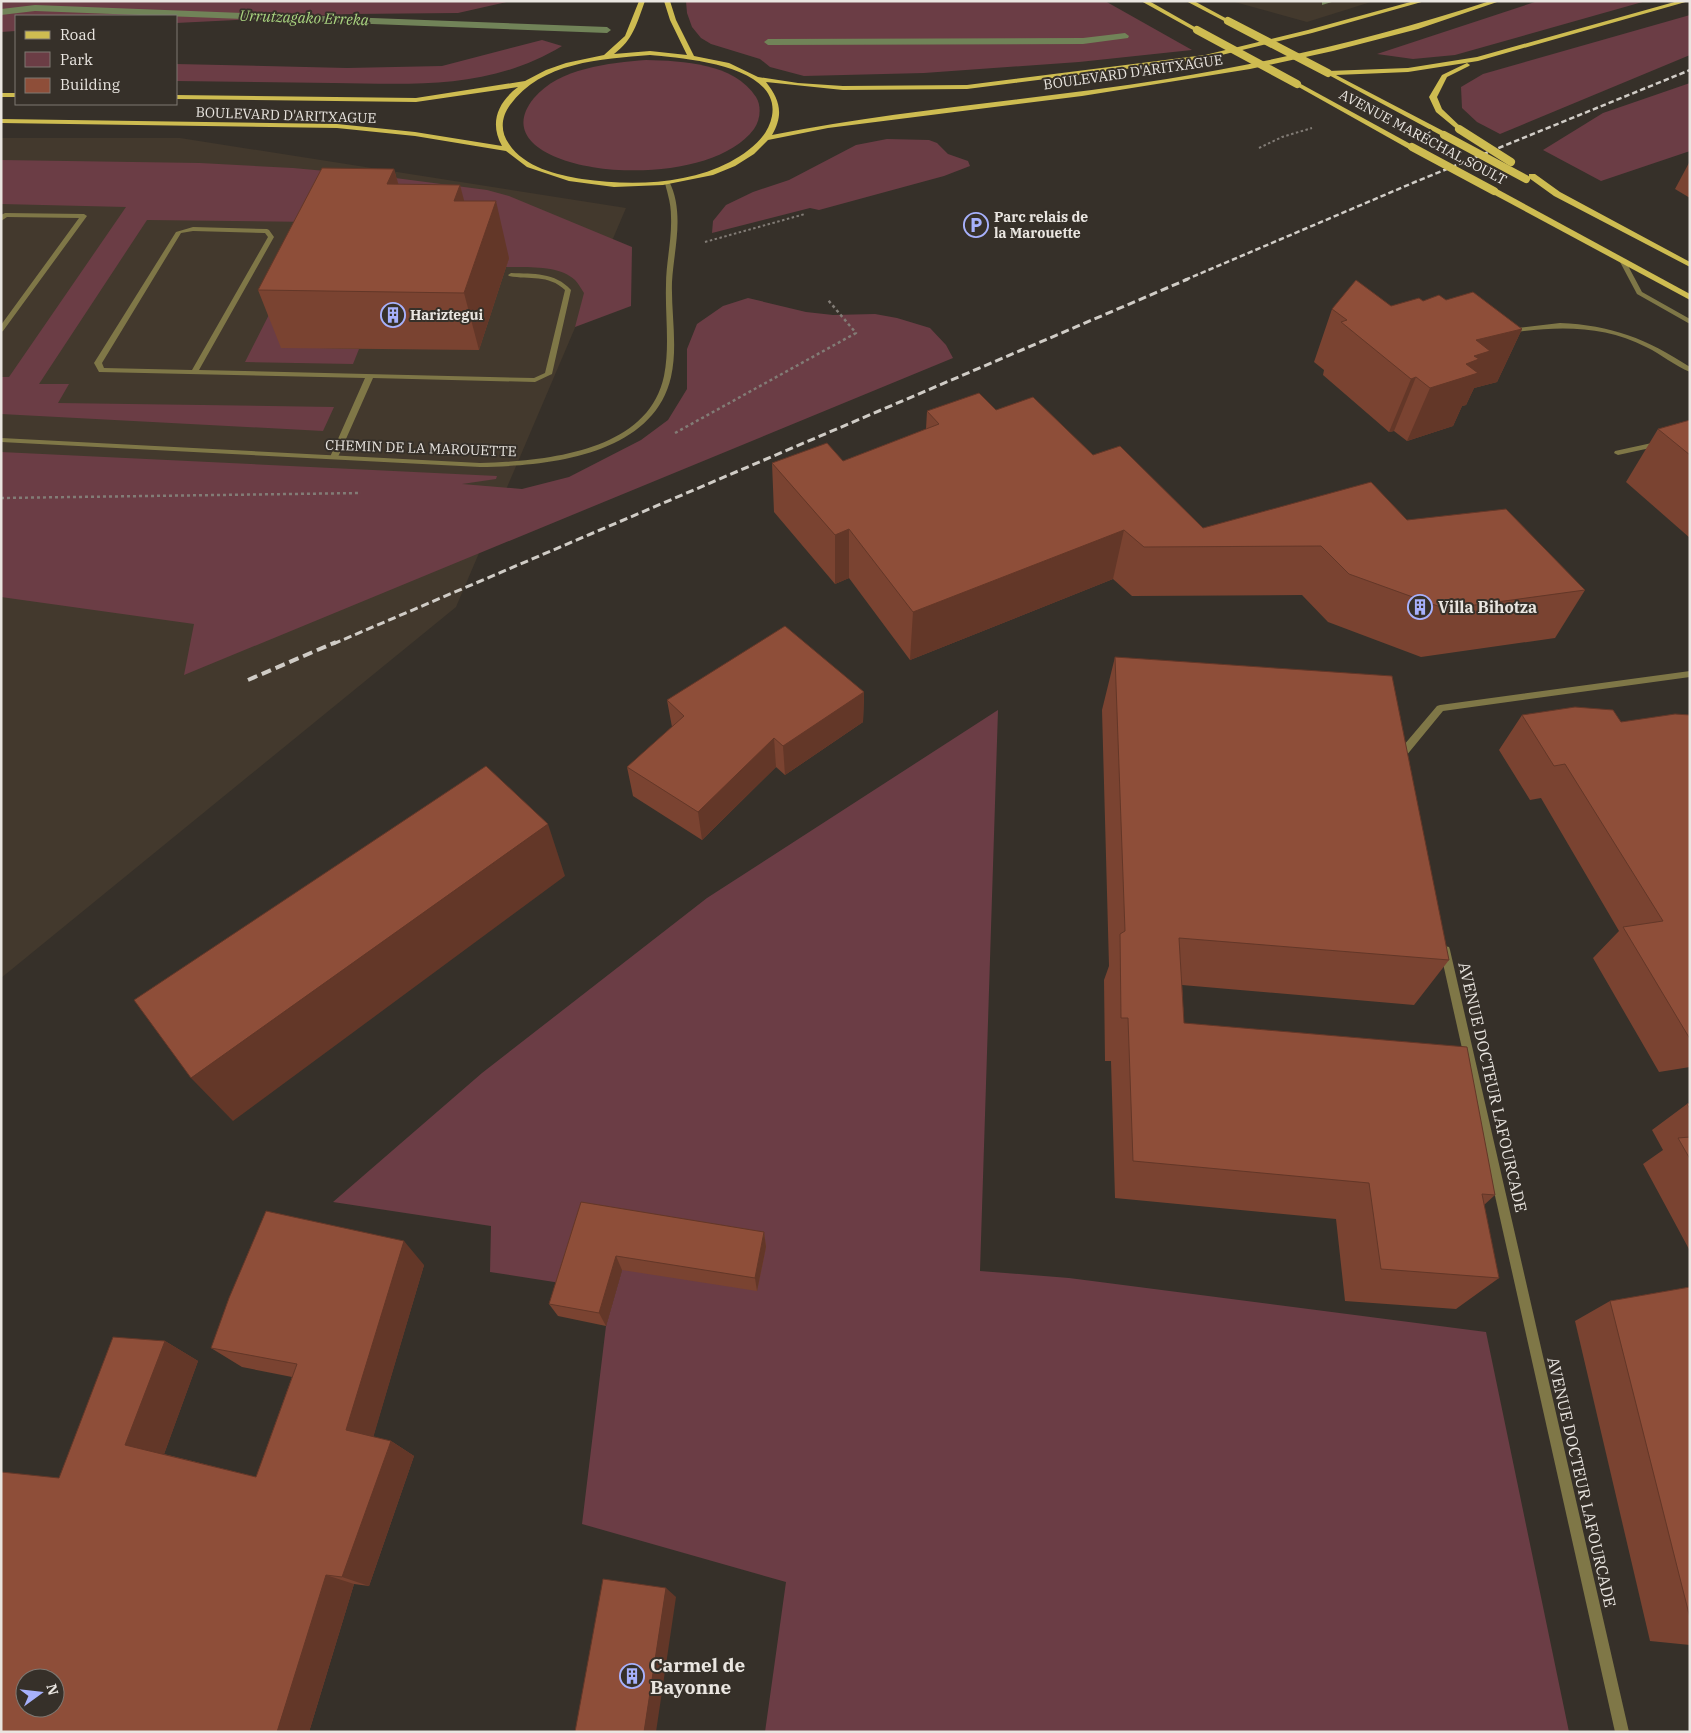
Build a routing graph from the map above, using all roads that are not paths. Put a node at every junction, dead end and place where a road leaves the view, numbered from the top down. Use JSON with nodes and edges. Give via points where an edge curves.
{"nodes":[{"id":1,"x":642,"y":1,"type":"edge"},
{"id":2,"x":667,"y":1,"type":"edge"},
{"id":3,"x":1144,"y":1,"type":"edge"},
{"id":4,"x":1189,"y":1,"type":"edge"},
{"id":5,"x":1422,"y":1,"type":"edge"},
{"id":6,"x":1497,"y":1,"type":"edge"},
{"id":7,"x":1686,"y":1,"type":"edge"},
{"id":8,"x":607,"y":56,"type":"junction"},
{"id":9,"x":691,"y":56,"type":"junction"},
{"id":10,"x":1478,"y":59,"type":"junction"},
{"id":11,"x":1328,"y":73,"type":"junction"},
{"id":12,"x":757,"y":79,"type":"junction"},
{"id":13,"x":528,"y":83,"type":"junction"},
{"id":14,"x":1,"y":95,"type":"edge"},
{"id":15,"x":15,"y":95,"type":"edge"},
{"id":16,"x":178,"y":97,"type":"edge"},
{"id":17,"x":1,"y":121,"type":"edge"},
{"id":18,"x":767,"y":138,"type":"junction"},
{"id":19,"x":508,"y":149,"type":"junction"},
{"id":20,"x":1529,"y":177,"type":"junction"},
{"id":21,"x":667,"y":182,"type":"junction"},
{"id":22,"x":1,"y":219,"type":"edge"},
{"id":23,"x":1624,"y":262,"type":"junction"},
{"id":24,"x":1690,"y":265,"type":"edge"},
{"id":25,"x":511,"y":275,"type":"dead end"},
{"id":26,"x":1690,"y":298,"type":"edge"},
{"id":27,"x":1690,"y":322,"type":"edge"},
{"id":28,"x":1,"y":330,"type":"edge"},
{"id":29,"x":1505,"y":332,"type":"edge"},
{"id":30,"x":1690,"y":370,"type":"edge"},
{"id":31,"x":195,"y":371,"type":"junction"},
{"id":32,"x":370,"y":376,"type":"junction"},
{"id":33,"x":1,"y":440,"type":"edge"},
{"id":34,"x":1672,"y":441,"type":"edge"},
{"id":35,"x":1618,"y":453,"type":"dead end"},
{"id":36,"x":334,"y":457,"type":"junction"},
{"id":37,"x":1690,"y":674,"type":"edge"},
{"id":38,"x":1405,"y":774,"type":"edge"},
{"id":39,"x":1442,"y":938,"type":"edge"},
{"id":40,"x":1622,"y":1732,"type":"edge"}],
"edges":[{"from":1,"to":8,"type":"main road","via":[[636,24],[626,42]]},
{"from":2,"to":9,"type":"main road"},
{"from":3,"to":23,"type":"main road","name":"AVENUE MARÉCHAL SOULT","bridge":true},
{"from":4,"to":11,"type":"main road","bridge":true},
{"from":5,"to":12,"type":"main road","name":"BOULEVARD D'ARITXAGUE","via":[[1205,58],[967,87],[843,88],[798,86]]},
{"from":6,"to":18,"type":"main road","name":"BOULEVARD D'ARITXAGUE","via":[[1340,49],[1221,73],[828,126]]},
{"from":7,"to":10,"type":"main road"},
{"from":8,"to":9,"type":"main road","via":[[650,53]]},
{"from":8,"to":13,"type":"main road","via":[[550,71]]},
{"from":9,"to":12,"type":"main road","via":[[716,61]]},
{"from":10,"to":11,"type":"main road","via":[[1408,70]]},
{"from":10,"to":20,"type":"main road","bridge":true,"via":[[1444,76],[1434,97],[1439,110],[1459,129]]},
{"from":11,"to":20,"type":"main road","bridge":true},
{"from":12,"to":18,"type":"main road","via":[[770,92],[776,107],[776,122]]},
{"from":13,"to":16,"type":"main road","name":"BOULEVARD D'ARITXAGUE","via":[[416,100]]},
{"from":13,"to":19,"type":"main road","via":[[508,99],[499,118],[500,136]]},
{"from":14,"to":15,"type":"main road"},
{"from":17,"to":19,"type":"main road","name":"BOULEVARD D'ARITXAGUE","via":[[337,126]]},
{"from":18,"to":21,"type":"main road","via":[[751,153],[728,165]]},
{"from":19,"to":21,"type":"main road","via":[[530,166],[558,177],[601,184]]},
{"from":20,"to":24,"type":"main road","name":"AVENUE MARÉCHAL SOULT"},
{"from":21,"to":36,"type":"street","name":"CHEMIN DE LA MAROUETTE","via":[[675,214],[670,265],[668,377],[655,408],[642,422],[612,441],[591,449],[527,464],[480,465]]},
{"from":22,"to":28,"type":"street","via":[[4,215],[84,216]]},
{"from":23,"to":26,"type":"main road","name":"AVENUE MARÉCHAL SOULT"},
{"from":23,"to":27,"type":"street","via":[[1639,293]]},
{"from":25,"to":32,"type":"street","via":[[547,276],[560,281],[568,290],[548,374],[535,380]]},
{"from":29,"to":30,"type":"street","via":[[1539,325],[1578,324],[1632,337]]},
{"from":31,"to":31,"type":"street","via":[[102,370],[98,363],[179,232],[193,228],[267,231],[271,237]]},
{"from":31,"to":32,"type":"street"},
{"from":32,"to":36,"type":"street"},
{"from":33,"to":36,"type":"street","name":"CHEMIN DE LA MAROUETTE"},
{"from":34,"to":35,"type":"street"},
{"from":37,"to":38,"type":"street","via":[[1440,708],[1401,755]]},
{"from":39,"to":40,"type":"street","name":"AVENUE DOCTEUR LAFOURCADE"}]}
